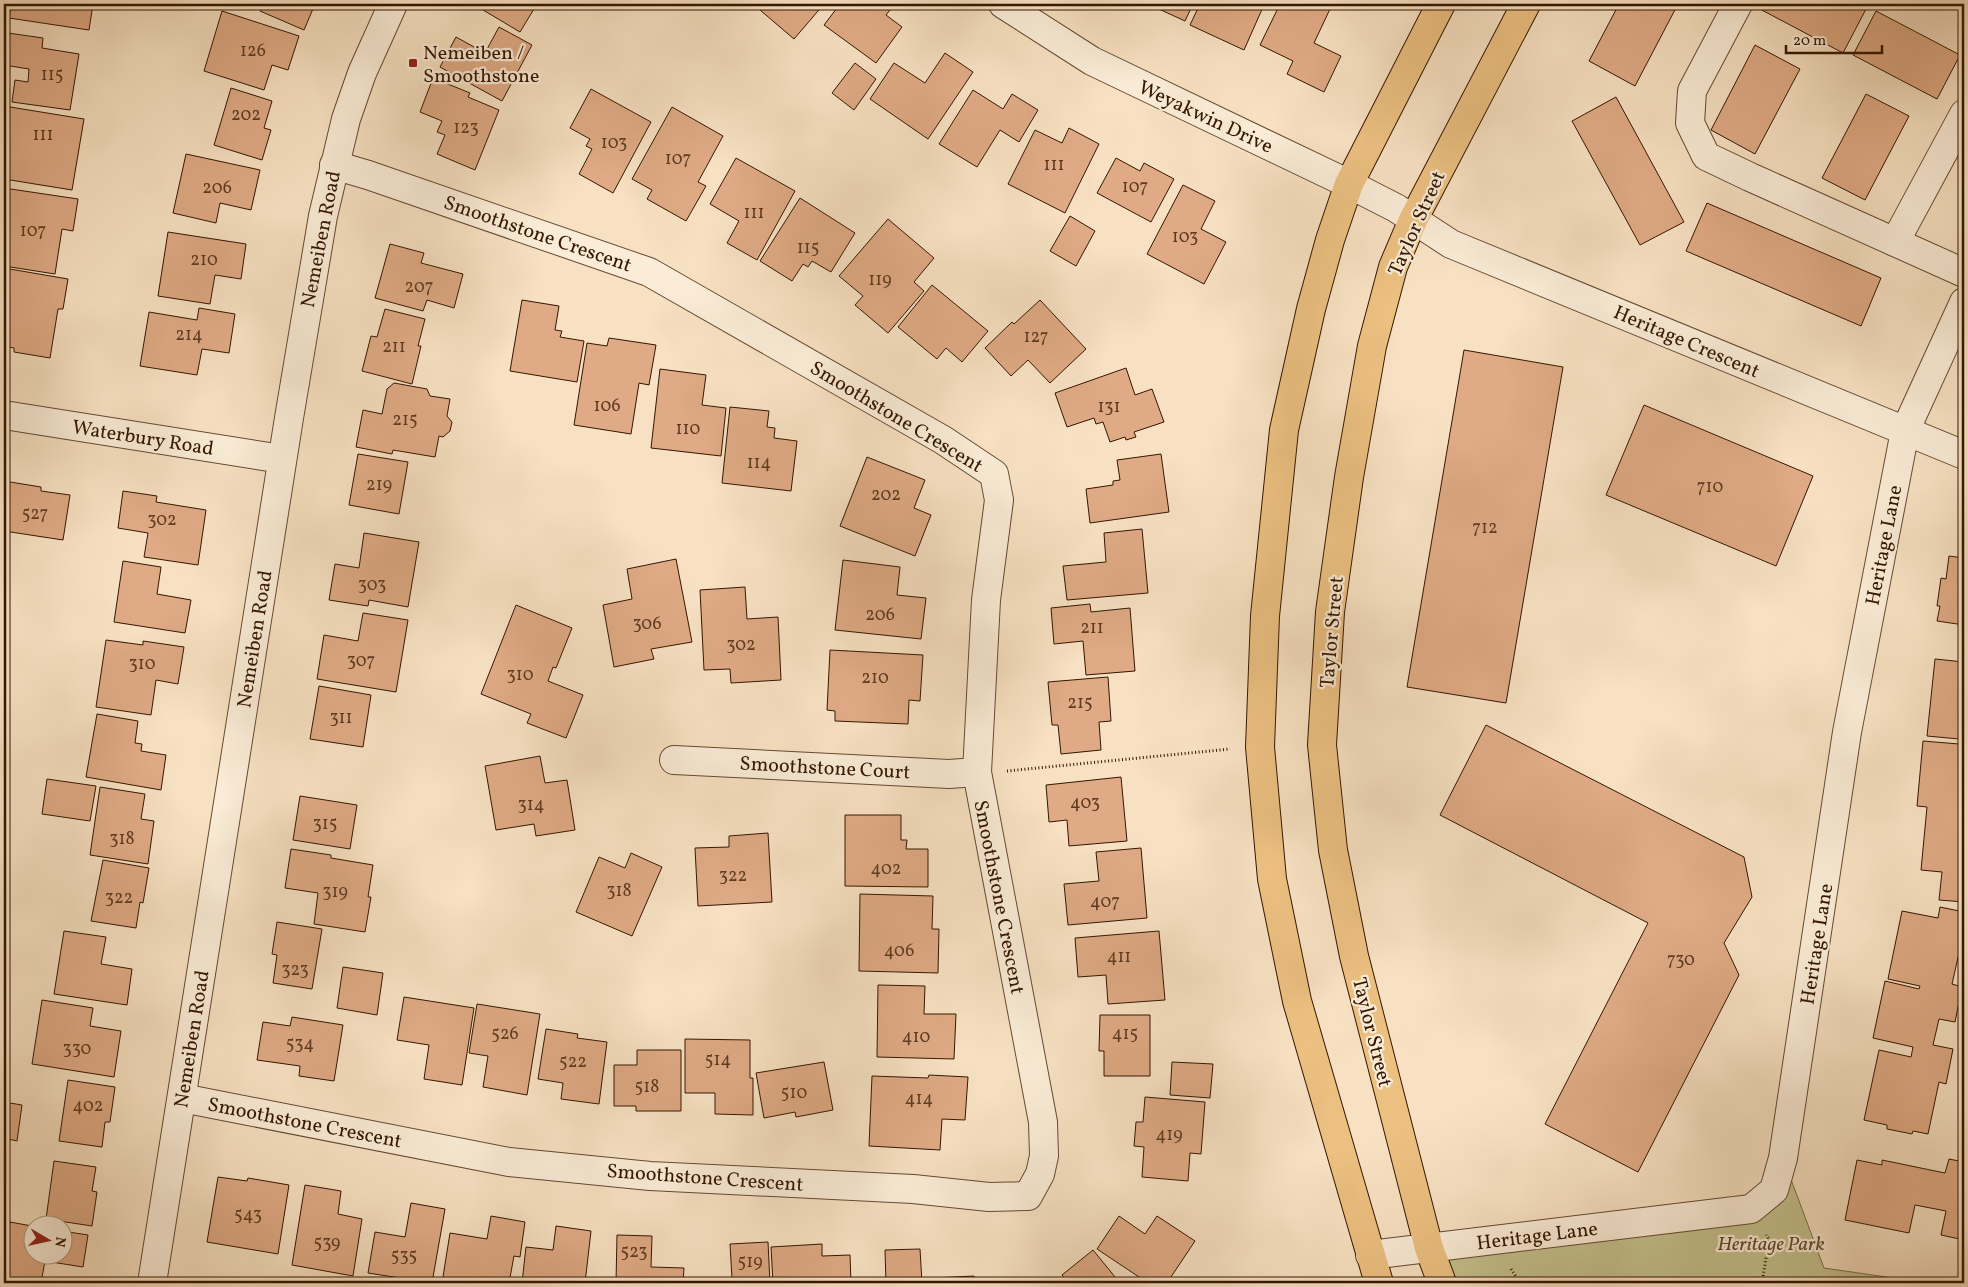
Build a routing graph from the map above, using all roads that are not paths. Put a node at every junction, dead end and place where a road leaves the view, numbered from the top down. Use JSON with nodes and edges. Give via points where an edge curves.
{"nodes":[{"id":1,"x":393,"y":4,"type":"edge"},
{"id":2,"x":1004,"y":4,"type":"edge"},
{"id":3,"x":1440,"y":4,"type":"edge"},
{"id":4,"x":1526,"y":4,"type":"edge"},
{"id":5,"x":1738,"y":4,"type":"edge"},
{"id":6,"x":1964,"y":114,"type":"edge"},
{"id":7,"x":334,"y":165,"type":"junction"},
{"id":8,"x":1349,"y":184,"type":"junction"},
{"id":9,"x":1414,"y":220,"type":"junction"},
{"id":10,"x":1895,"y":242,"type":"junction"},
{"id":11,"x":1964,"y":273,"type":"edge"},
{"id":12,"x":1964,"y":302,"type":"edge"},
{"id":13,"x":4,"y":415,"type":"edge"},
{"id":14,"x":1904,"y":432,"type":"junction"},
{"id":15,"x":1964,"y":455,"type":"edge"},
{"id":16,"x":282,"y":459,"type":"junction"},
{"id":17,"x":674,"y":760,"type":"dead end"},
{"id":18,"x":976,"y":772,"type":"junction"},
{"id":19,"x":182,"y":1098,"type":"junction"},
{"id":20,"x":1429,"y":1248,"type":"junction"},
{"id":21,"x":1370,"y":1256,"type":"junction"},
{"id":22,"x":152,"y":1283,"type":"edge"},
{"id":23,"x":1379,"y":1283,"type":"edge"},
{"id":24,"x":1442,"y":1283,"type":"edge"}],
"edges":[{"from":1,"to":7,"type":"street","name":"Nemeiben Road","via":[[362,73]]},
{"from":2,"to":8,"type":"street","name":"Weyakwin Drive","via":[[1092,61]]},
{"from":3,"to":8,"type":"main road"},
{"from":4,"to":9,"type":"main road","name":"Taylor Street"},
{"from":5,"to":10,"type":"street","via":[[1692,90],[1690,123],[1706,156]]},
{"from":6,"to":10,"type":"street"},
{"from":7,"to":16,"type":"street","name":"Nemeiben Road"},
{"from":7,"to":18,"type":"street","name":"Smoothstone Crescent","via":[[649,272],[943,440],[994,474],[999,500],[986,600]]},
{"from":8,"to":9,"type":"street","name":"Weyakwin Drive"},
{"from":8,"to":21,"type":"main road","via":[[1313,300],[1284,430],[1265,616],[1260,747],[1272,879],[1297,1001]]},
{"from":9,"to":14,"type":"street","name":"Heritage Crescent","via":[[1452,244]]},
{"from":9,"to":20,"type":"main road","name":"Taylor Street","via":[[1393,267],[1372,346],[1349,477],[1330,612],[1322,745],[1333,850],[1354,956]]},
{"from":10,"to":11,"type":"street"},
{"from":12,"to":14,"type":"street","name":"Heritage Lane"},
{"from":13,"to":16,"type":"street","name":"Waterbury Road"},
{"from":14,"to":15,"type":"street","name":"Heritage Crescent"},
{"from":14,"to":20,"type":"street","name":"Heritage Lane","via":[[1847,732],[1783,1158],[1774,1190],[1751,1209]]},
{"from":16,"to":19,"type":"street","name":"Nemeiben Road"},
{"from":17,"to":18,"type":"street","name":"Smoothstone Court","via":[[949,774]]},
{"from":18,"to":19,"type":"street","name":"Smoothstone Crescent","via":[[1043,1122],[1044,1156],[1040,1174],[1028,1196],[989,1198],[913,1189],[650,1176],[509,1162]]},
{"from":19,"to":22,"type":"street","name":"Nemeiben Road"},
{"from":20,"to":21,"type":"street","name":"Heritage Lane"},
{"from":20,"to":24,"type":"main road","name":"Taylor Street"},
{"from":21,"to":23,"type":"main road"}]}
